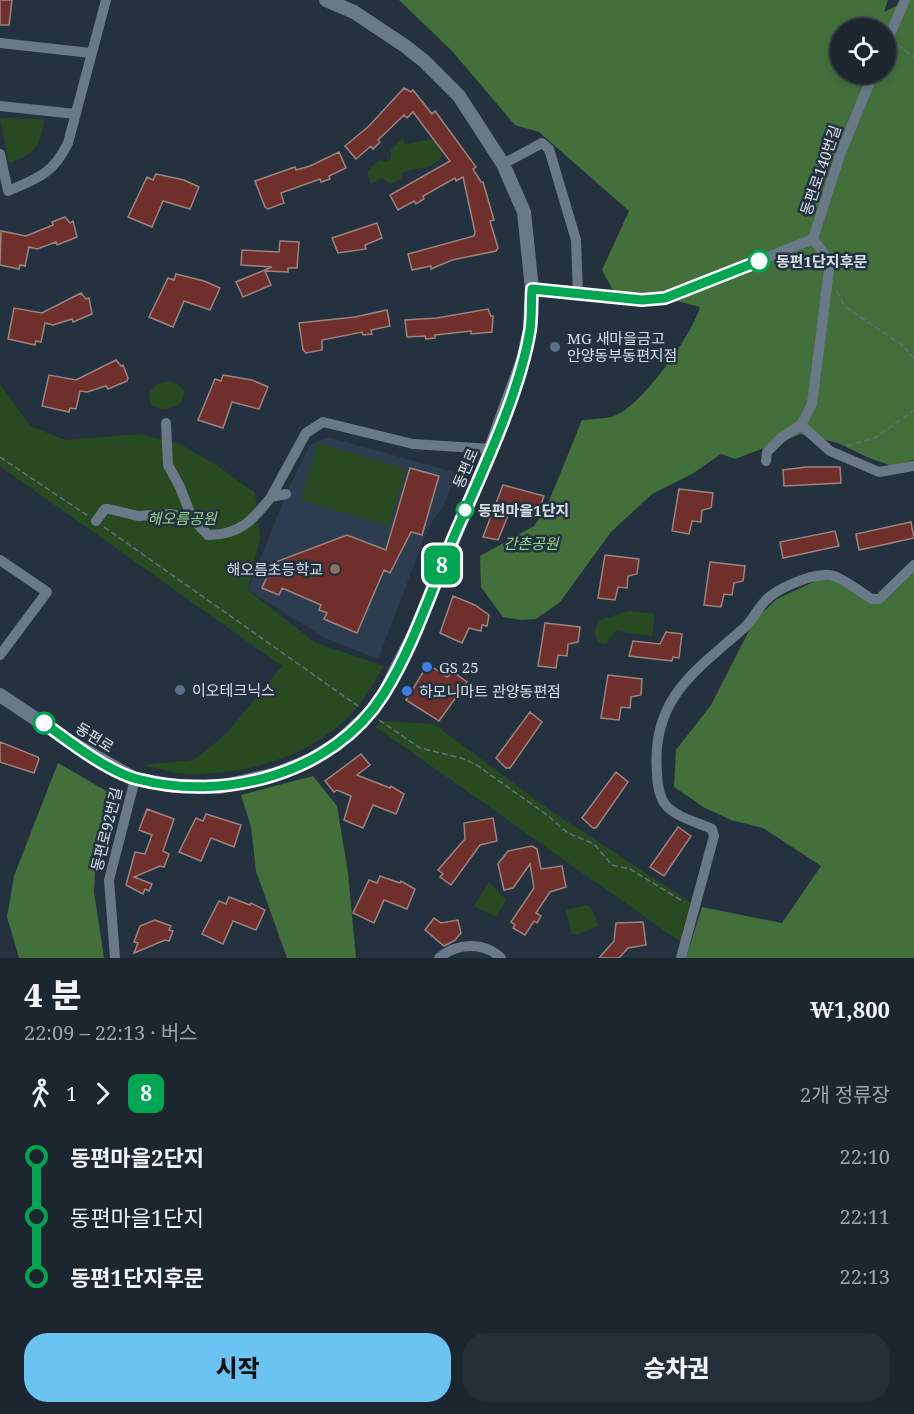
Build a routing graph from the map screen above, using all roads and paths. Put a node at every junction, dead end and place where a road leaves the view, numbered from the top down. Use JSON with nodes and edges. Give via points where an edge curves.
{"nodes":[{"id":1,"x":106,"y":0,"type":"edge"},
{"id":2,"x":326,"y":0,"type":"edge"},
{"id":3,"x":905,"y":0,"type":"edge"},
{"id":4,"x":896,"y":22,"type":"edge"},
{"id":5,"x":0,"y":43,"type":"edge"},
{"id":6,"x":896,"y":48,"type":"edge"},
{"id":7,"x":91,"y":53,"type":"junction"},
{"id":8,"x":914,"y":57,"type":"edge"},
{"id":9,"x":869,"y":84,"type":"edge"},
{"id":10,"x":0,"y":106,"type":"edge"},
{"id":11,"x":76,"y":114,"type":"junction"},
{"id":12,"x":0,"y":154,"type":"edge"},
{"id":13,"x":503,"y":164,"type":"junction"},
{"id":14,"x":813,"y":239,"type":"junction"},
{"id":15,"x":532,"y":289,"type":"junction"},
{"id":16,"x":836,"y":289,"type":"dead end"},
{"id":17,"x":579,"y":294,"type":"junction"},
{"id":18,"x":914,"y":358,"type":"edge"},
{"id":19,"x":914,"y":410,"type":"edge"},
{"id":20,"x":166,"y":423,"type":"dead end"},
{"id":21,"x":801,"y":425,"type":"junction"},
{"id":22,"x":491,"y":449,"type":"junction"},
{"id":23,"x":830,"y":451,"type":"junction"},
{"id":24,"x":0,"y":457,"type":"edge"},
{"id":25,"x":766,"y":461,"type":"dead end"},
{"id":26,"x":914,"y":466,"type":"edge"},
{"id":27,"x":286,"y":494,"type":"dead end"},
{"id":28,"x":271,"y":497,"type":"junction"},
{"id":29,"x":192,"y":518,"type":"junction"},
{"id":30,"x":96,"y":521,"type":"junction"},
{"id":31,"x":0,"y":560,"type":"edge"},
{"id":32,"x":914,"y":565,"type":"edge"},
{"id":33,"x":0,"y":655,"type":"edge"},
{"id":34,"x":0,"y":695,"type":"edge"},
{"id":35,"x":370,"y":713,"type":"junction"},
{"id":36,"x":135,"y":779,"type":"junction"},
{"id":37,"x":696,"y":906,"type":"junction"},
{"id":38,"x":115,"y":958,"type":"edge"},
{"id":39,"x":439,"y":958,"type":"edge"},
{"id":40,"x":501,"y":958,"type":"edge"},
{"id":41,"x":681,"y":958,"type":"edge"}],
"edges":[{"from":1,"to":7,"type":"street"},
{"from":2,"to":13,"type":"street","name":"동편로","via":[[354,12],[424,61],[459,96]]},
{"from":3,"to":4,"type":"street"},
{"from":5,"to":7,"type":"street"},
{"from":6,"to":8,"type":"path"},
{"from":7,"to":11,"type":"street"},
{"from":9,"to":14,"type":"street","name":"동편로140번길","via":[[840,155]]},
{"from":10,"to":11,"type":"street"},
{"from":11,"to":12,"type":"street","via":[[59,162],[42,176],[8,190]]},
{"from":13,"to":15,"type":"street","name":"동편로","via":[[524,212]]},
{"from":13,"to":17,"type":"street","via":[[542,143],[549,149],[576,240]]},
{"from":14,"to":17,"type":"street","name":"동편로140번길","via":[[665,298],[642,300]]},
{"from":14,"to":21,"type":"street","via":[[830,262],[812,404]]},
{"from":15,"to":17,"type":"street","name":"동편로140번길"},
{"from":15,"to":22,"type":"street","name":"동편로","via":[[530,329],[523,360]]},
{"from":16,"to":18,"type":"path","via":[[844,306],[901,344]]},
{"from":19,"to":23,"type":"path","via":[[875,438]]},
{"from":20,"to":29,"type":"street","via":[[168,465]]},
{"from":21,"to":23,"type":"street"},
{"from":21,"to":25,"type":"street","via":[[767,452]]},
{"from":22,"to":28,"type":"street","via":[[412,444],[323,422],[306,433]]},
{"from":22,"to":35,"type":"street","name":"동편로","via":[[414,634]]},
{"from":23,"to":26,"type":"street","via":[[879,472]]},
{"from":24,"to":30,"type":"path"},
{"from":27,"to":28,"type":"street"},
{"from":28,"to":29,"type":"street","via":[[238,531],[208,535]]},
{"from":29,"to":30,"type":"street","via":[[171,514],[138,516],[105,509]]},
{"from":30,"to":35,"type":"path"},
{"from":31,"to":33,"type":"street","via":[[47,592]]},
{"from":32,"to":37,"type":"street","via":[[879,599],[872,599],[831,575],[815,576],[778,591],[764,602],[752,621],[699,666],[667,705],[659,732],[657,783],[669,810],[712,829],[714,836]]},
{"from":34,"to":36,"type":"street","name":"동편로"},
{"from":35,"to":36,"type":"street","name":"동편로","via":[[338,743],[311,760],[276,774],[220,787],[175,786]]},
{"from":35,"to":37,"type":"path","via":[[420,748],[475,764],[568,833],[594,844],[612,865],[630,869],[679,901]]},
{"from":36,"to":38,"type":"street","name":"동편로92번길","via":[[108,880]]},
{"from":37,"to":41,"type":"street"},
{"from":39,"to":40,"type":"street","via":[[461,945],[477,947]]}]}
